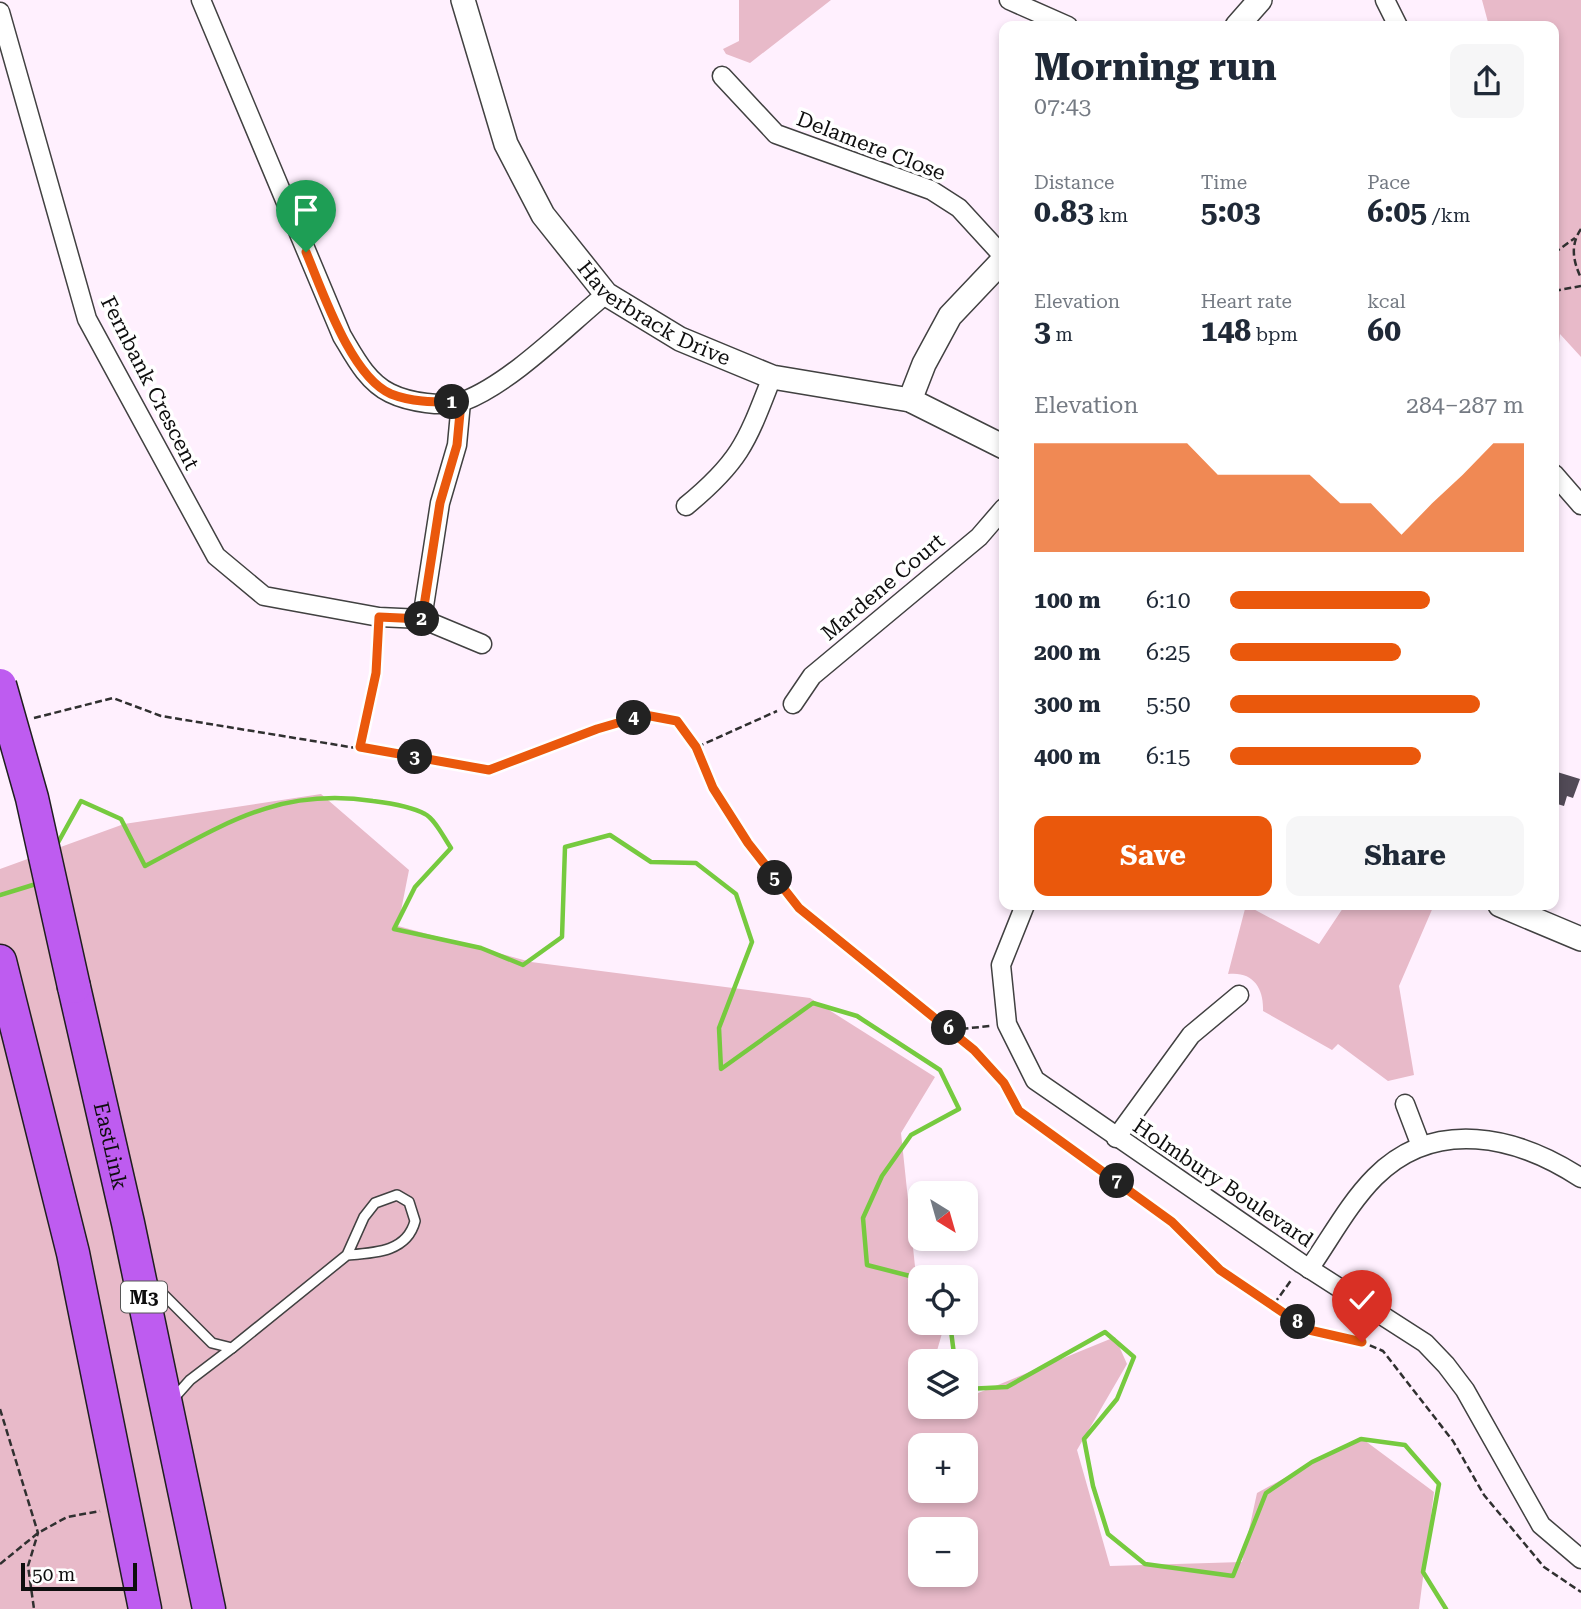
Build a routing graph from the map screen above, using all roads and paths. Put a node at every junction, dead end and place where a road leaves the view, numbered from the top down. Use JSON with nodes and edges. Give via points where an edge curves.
{"nodes":[{"id":1,"x":201,"y":0,"type":"edge"},
{"id":2,"x":463,"y":0,"type":"edge"},
{"id":3,"x":1009,"y":0,"type":"edge"},
{"id":4,"x":1260,"y":0,"type":"edge"},
{"id":5,"x":1385,"y":0,"type":"edge"},
{"id":6,"x":0,"y":12,"type":"edge"},
{"id":7,"x":1057,"y":21,"type":"edge"},
{"id":8,"x":1241,"y":21,"type":"edge"},
{"id":9,"x":1396,"y":21,"type":"edge"},
{"id":10,"x":722,"y":76,"type":"dead end"},
{"id":11,"x":1581,"y":229,"type":"edge"},
{"id":12,"x":1575,"y":238,"type":"junction"},
{"id":13,"x":1559,"y":249,"type":"edge"},
{"id":14,"x":999,"y":252,"type":"edge"},
{"id":15,"x":999,"y":263,"type":"edge"},
{"id":16,"x":1581,"y":278,"type":"edge"},
{"id":17,"x":1581,"y":286,"type":"edge"},
{"id":18,"x":1559,"y":290,"type":"edge"},
{"id":19,"x":606,"y":294,"type":"junction"},
{"id":20,"x":772,"y":377,"type":"junction"},
{"id":21,"x":910,"y":400,"type":"junction"},
{"id":22,"x":461,"y":402,"type":"junction"},
{"id":23,"x":999,"y":444,"type":"edge"},
{"id":24,"x":1559,"y":480,"type":"edge"},
{"id":25,"x":1581,"y":505,"type":"edge"},
{"id":26,"x":686,"y":506,"type":"dead end"},
{"id":27,"x":999,"y":514,"type":"edge"},
{"id":28,"x":379,"y":617,"type":"junction"},
{"id":29,"x":422,"y":619,"type":"junction"},
{"id":30,"x":482,"y":643,"type":"dead end"},
{"id":31,"x":0,"y":685,"type":"edge"},
{"id":32,"x":793,"y":704,"type":"joint"},
{"id":33,"x":25,"y":720,"type":"dead end"},
{"id":34,"x":360,"y":747,"type":"junction"},
{"id":35,"x":696,"y":747,"type":"junction"},
{"id":36,"x":1023,"y":910,"type":"edge"},
{"id":37,"x":1512,"y":910,"type":"edge"},
{"id":38,"x":1581,"y":939,"type":"edge"},
{"id":39,"x":0,"y":961,"type":"edge"},
{"id":40,"x":1239,"y":995,"type":"dead end"},
{"id":41,"x":1007,"y":1024,"type":"junction"},
{"id":42,"x":951,"y":1030,"type":"junction"},
{"id":43,"x":1405,"y":1104,"type":"dead end"},
{"id":44,"x":1116,"y":1138,"type":"junction"},
{"id":45,"x":1421,"y":1146,"type":"junction"},
{"id":46,"x":1581,"y":1178,"type":"edge"},
{"id":47,"x":347,"y":1255,"type":"junction"},
{"id":48,"x":137,"y":1266,"type":"junction"},
{"id":49,"x":1306,"y":1266,"type":"junction"},
{"id":50,"x":1274,"y":1304,"type":"junction"},
{"id":51,"x":232,"y":1348,"type":"junction"},
{"id":52,"x":166,"y":1406,"type":"junction"},
{"id":53,"x":0,"y":1409,"type":"edge"},
{"id":54,"x":124,"y":1506,"type":"junction"},
{"id":55,"x":37,"y":1533,"type":"junction"},
{"id":56,"x":1581,"y":1559,"type":"edge"},
{"id":57,"x":0,"y":1563,"type":"edge"},
{"id":58,"x":1581,"y":1592,"type":"edge"},
{"id":59,"x":34,"y":1609,"type":"edge"},
{"id":60,"x":145,"y":1609,"type":"edge"},
{"id":61,"x":209,"y":1609,"type":"edge"}],
"edges":[{"from":1,"to":22,"type":"street","via":[[342,335],[361,368],[388,393],[422,402]]},
{"from":2,"to":19,"type":"street","name":"Haverbrack Drive","via":[[506,144],[543,215]]},
{"from":3,"to":7,"type":"street"},
{"from":4,"to":8,"type":"street"},
{"from":5,"to":9,"type":"street"},
{"from":6,"to":28,"type":"street","name":"Fernbank Crescent","via":[[87,319],[216,556],[264,596]]},
{"from":10,"to":14,"type":"street","name":"Delamere Close","via":[[776,134],[931,190],[959,208]]},
{"from":11,"to":12,"type":"path"},
{"from":12,"to":13,"type":"path"},
{"from":12,"to":16,"type":"path","via":[[1574,258]]},
{"from":15,"to":21,"type":"street","via":[[950,316]]},
{"from":17,"to":18,"type":"path"},
{"from":19,"to":20,"type":"street","name":"Haverbrack Drive","via":[[680,339]]},
{"from":19,"to":22,"type":"street","via":[[494,386]]},
{"from":20,"to":21,"type":"street","name":"Haverbrack Drive"},
{"from":20,"to":26,"type":"street","via":[[747,443],[722,477]]},
{"from":21,"to":23,"type":"street","name":"Haverbrack Drive"},
{"from":22,"to":29,"type":"street","via":[[457,445],[440,503]]},
{"from":24,"to":25,"type":"street"},
{"from":27,"to":32,"type":"street","name":"Mardene Court","via":[[979,537],[812,676]]},
{"from":28,"to":29,"type":"street","name":"Fernbank Crescent"},
{"from":28,"to":34,"type":"path","via":[[376,673]]},
{"from":29,"to":30,"type":"street","name":"Fernbank Crescent"},
{"from":31,"to":48,"type":"highway","name":"EastLink","number":"M3","bridge":true,"via":[[32,799]]},
{"from":32,"to":35,"type":"path"},
{"from":33,"to":34,"type":"path","via":[[113,698],[161,716]]},
{"from":34,"to":35,"type":"path","via":[[489,770],[645,715],[677,721]]},
{"from":35,"to":42,"type":"path","via":[[727,810],[799,908]]},
{"from":36,"to":41,"type":"street","name":"Holmbury Boulevard","via":[[1000,965]]},
{"from":37,"to":38,"type":"street"},
{"from":39,"to":54,"type":"highway","via":[[73,1253]]},
{"from":40,"to":44,"type":"street","via":[[1191,1035]]},
{"from":41,"to":42,"type":"path"},
{"from":41,"to":44,"type":"street","name":"Holmbury Boulevard","via":[[1035,1080]]},
{"from":42,"to":50,"type":"path","via":[[1004,1083],[1019,1111],[1172,1222],[1220,1270]]},
{"from":43,"to":45,"type":"street"},
{"from":44,"to":49,"type":"street","name":"Holmbury Boulevard"},
{"from":45,"to":46,"type":"street","via":[[1455,1138],[1500,1141]]},
{"from":45,"to":49,"type":"street","via":[[1374,1179]]},
{"from":47,"to":47,"type":"lane","via":[[364,1217],[376,1203],[397,1195],[410,1202],[415,1221],[405,1240],[395,1248]]},
{"from":47,"to":51,"type":"lane"},
{"from":48,"to":51,"type":"lane","via":[[212,1343]]},
{"from":48,"to":52,"type":"highway","name":"EastLink","number":"M3"},
{"from":49,"to":50,"type":"path"},
{"from":49,"to":56,"type":"street","name":"Holmbury Boulevard","via":[[1436,1353],[1465,1390],[1530,1510],[1554,1538]]},
{"from":50,"to":58,"type":"path","via":[[1309,1330],[1383,1351],[1453,1441],[1484,1495],[1544,1567]]},
{"from":51,"to":52,"type":"lane","via":[[190,1380]]},
{"from":52,"to":61,"type":"highway","name":"EastLink","number":"M3"},
{"from":53,"to":55,"type":"path"},
{"from":54,"to":55,"type":"path","via":[[67,1517]]},
{"from":54,"to":60,"type":"highway"},
{"from":55,"to":57,"type":"path"},
{"from":55,"to":59,"type":"path","via":[[28,1566]]}]}
